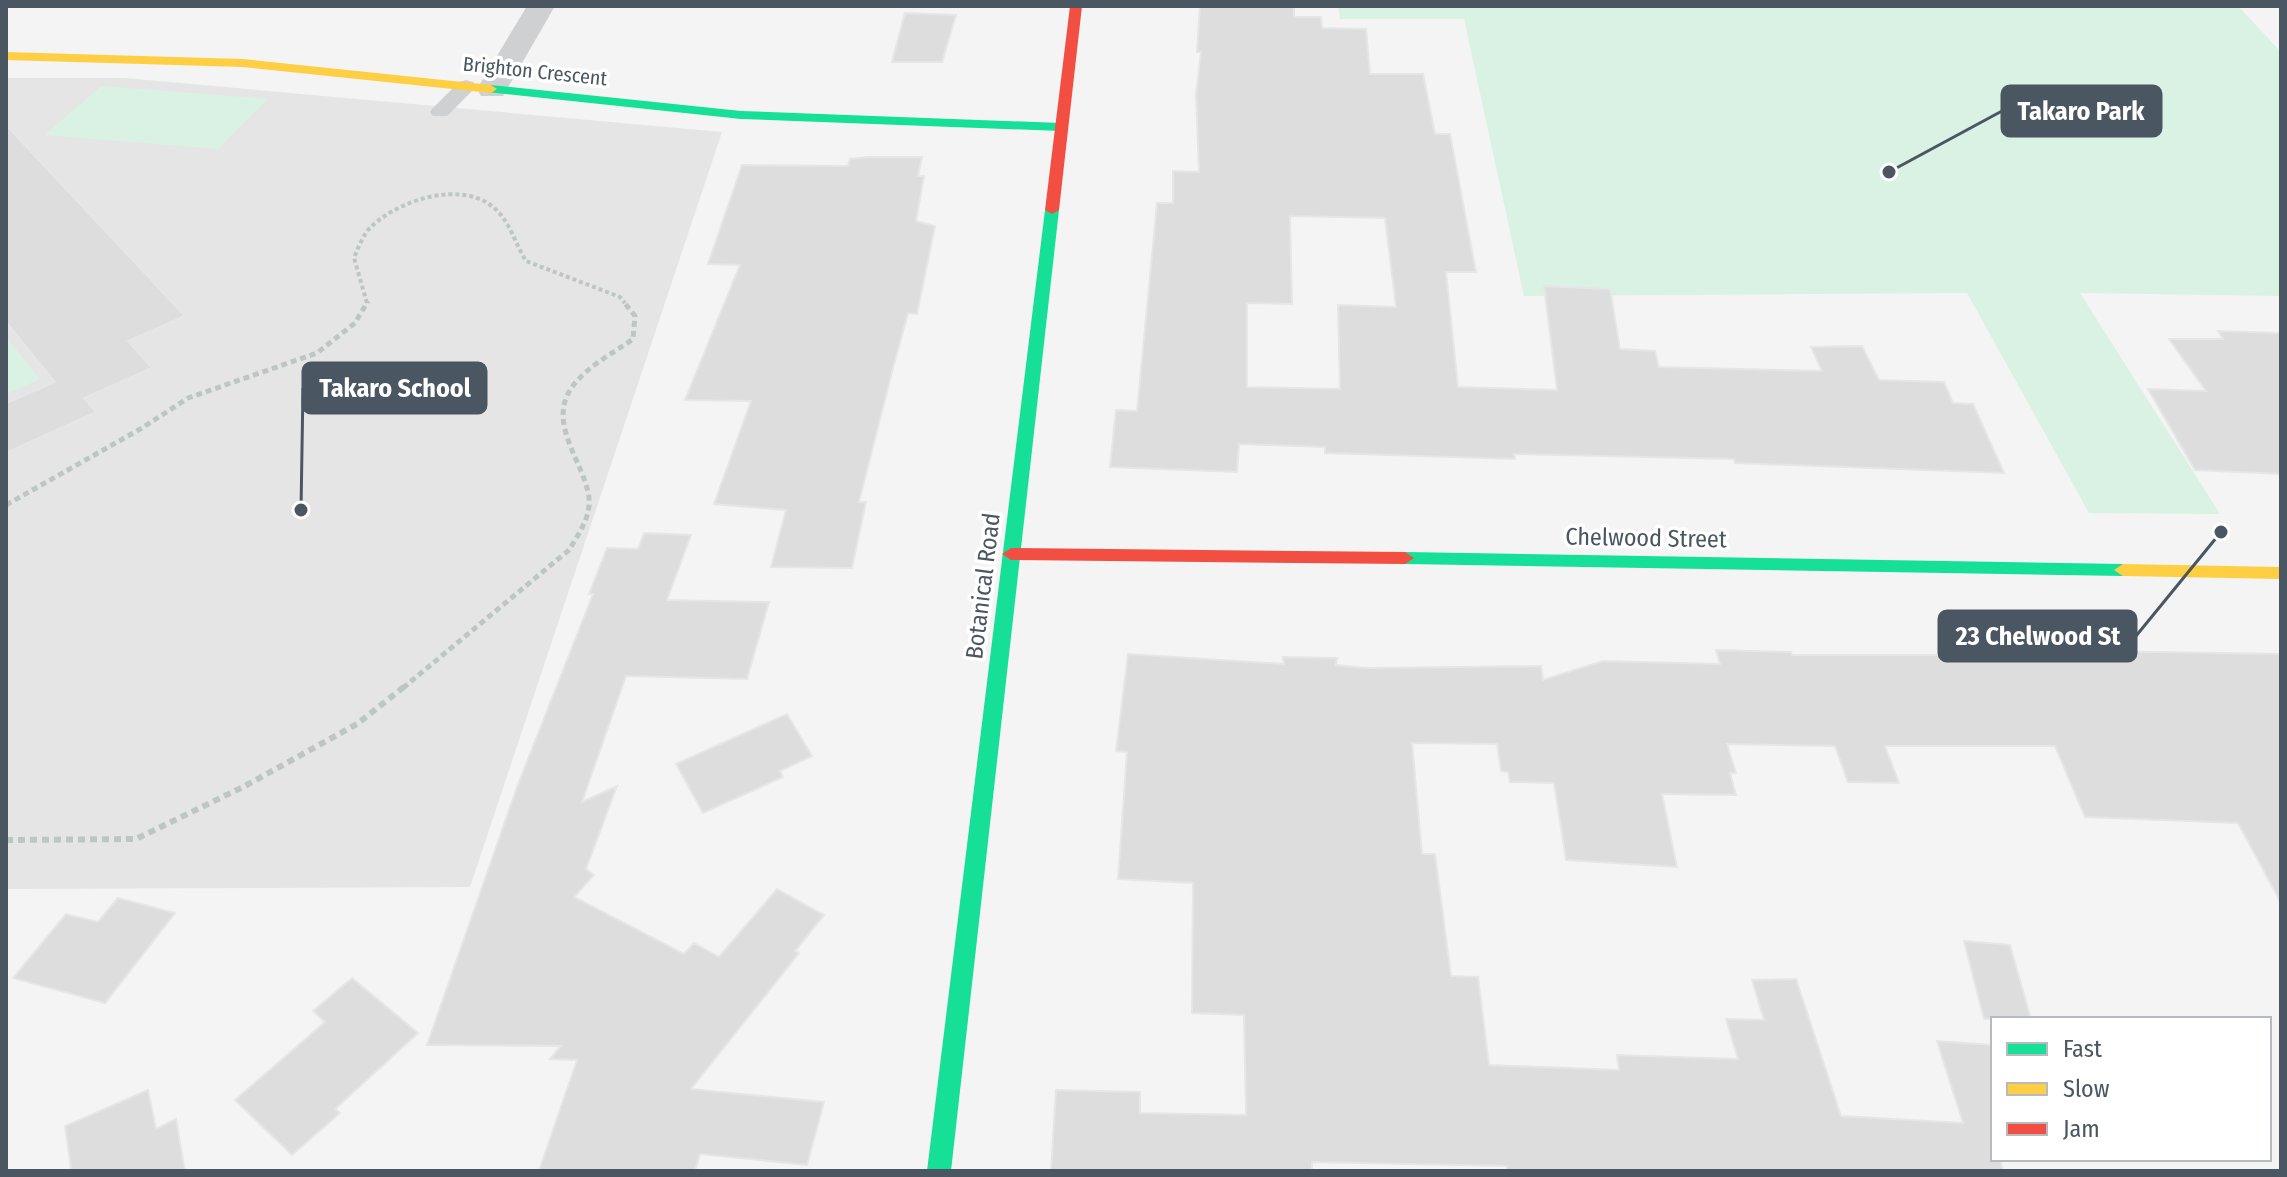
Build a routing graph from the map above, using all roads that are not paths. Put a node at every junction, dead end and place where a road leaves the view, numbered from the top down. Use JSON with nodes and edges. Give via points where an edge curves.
{"nodes":[{"id":1,"x":541,"y":6,"type":"edge"},
{"id":2,"x":1076,"y":6,"type":"edge"},
{"id":3,"x":6,"y":56,"type":"edge"},
{"id":4,"x":479,"y":88,"type":"junction"},
{"id":5,"x":440,"y":112,"type":"dead end"},
{"id":6,"x":1061,"y":127,"type":"junction"},
{"id":7,"x":1011,"y":554,"type":"junction"},
{"id":8,"x":2281,"y":573,"type":"edge"},
{"id":9,"x":939,"y":1171,"type":"edge"}],
"edges":[{"from":1,"to":4,"type":"street"},
{"from":2,"to":6,"type":"street","name":"Botanical Road"},
{"from":3,"to":4,"type":"street","name":"Brighton Crescent","via":[[229,62]]},
{"from":4,"to":5,"type":"lane"},
{"from":4,"to":6,"type":"street","name":"Brighton Crescent","via":[[741,115]]},
{"from":6,"to":7,"type":"street","name":"Botanical Road"},
{"from":7,"to":8,"type":"street","name":"Chelwood Street"},
{"from":7,"to":9,"type":"street","name":"Botanical Road"}]}
